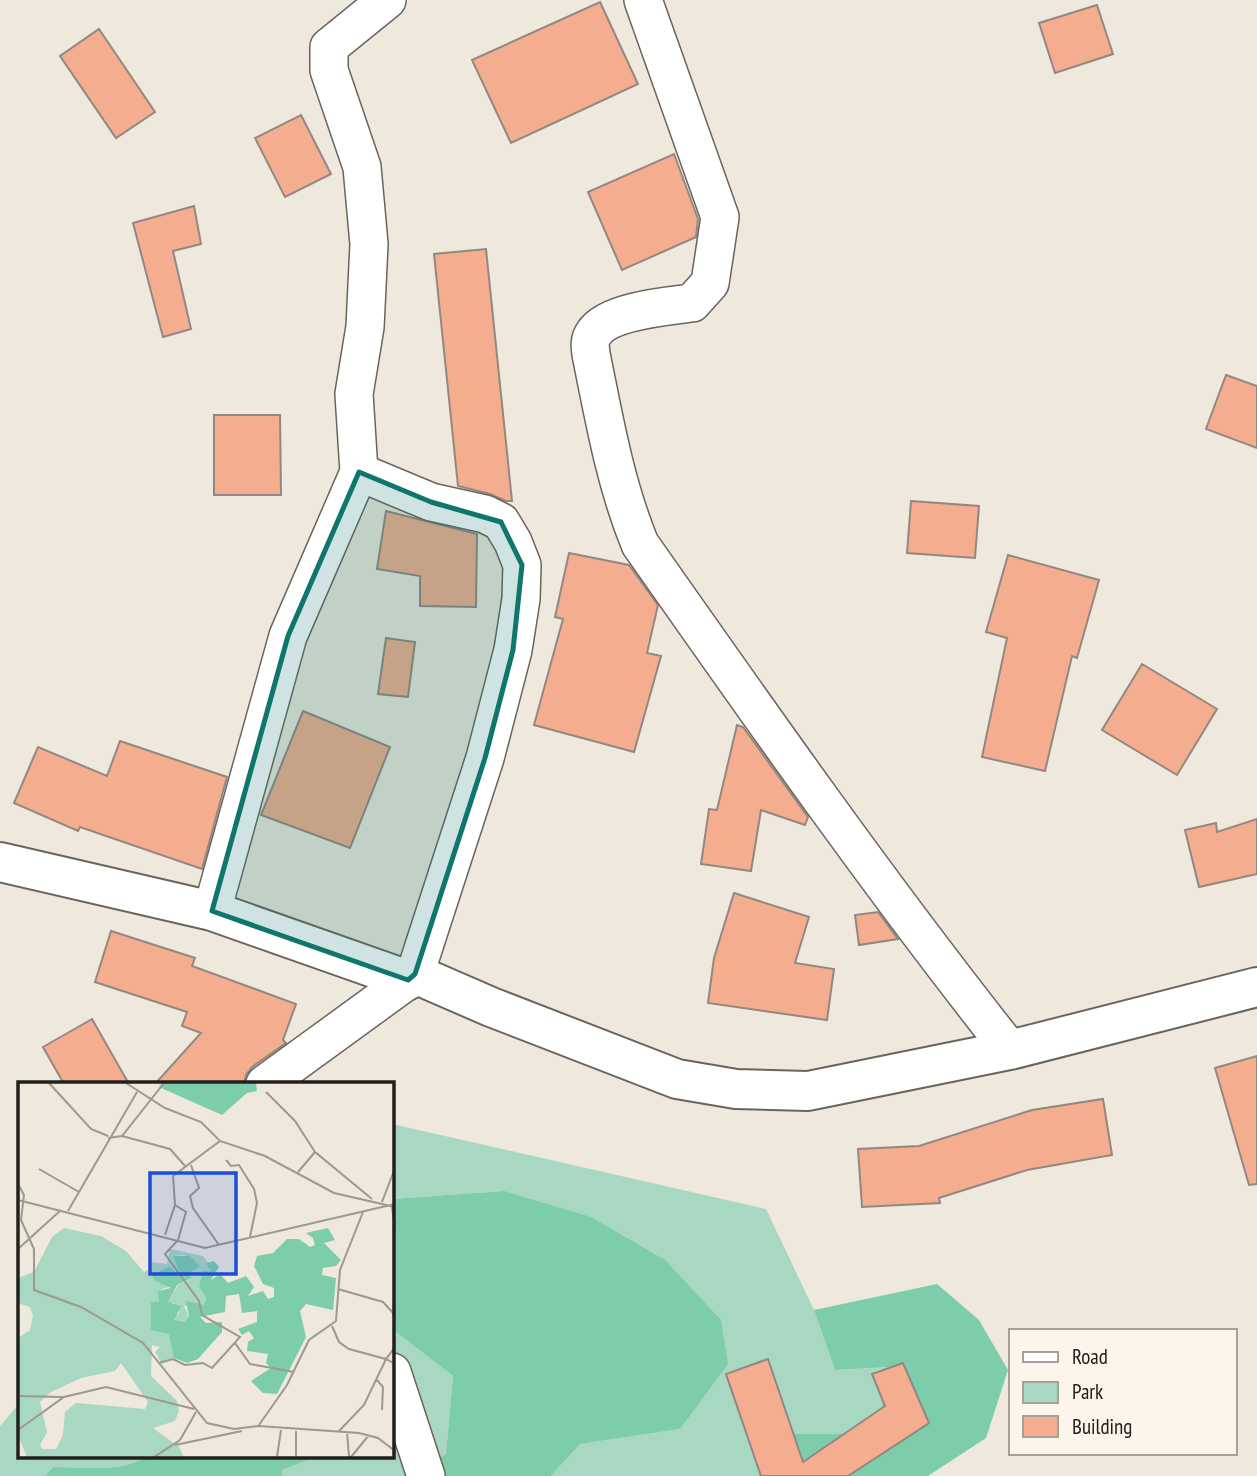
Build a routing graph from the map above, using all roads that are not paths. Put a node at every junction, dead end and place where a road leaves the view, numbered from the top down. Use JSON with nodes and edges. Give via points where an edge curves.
{"nodes":[{"id":1,"x":387,"y":0,"type":"edge"},
{"id":2,"x":643,"y":0,"type":"edge"},
{"id":3,"x":359,"y":472,"type":"junction"},
{"id":4,"x":0,"y":862,"type":"edge"},
{"id":5,"x":212,"y":911,"type":"junction"},
{"id":6,"x":411,"y":977,"type":"junction"},
{"id":7,"x":1257,"y":987,"type":"edge"},
{"id":8,"x":1010,"y":1050,"type":"junction"},
{"id":9,"x":268,"y":1082,"type":"edge"},
{"id":10,"x":394,"y":1378,"type":"edge"},
{"id":11,"x":426,"y":1476,"type":"edge"}],
"edges":[{"from":1,"to":3,"type":"street","via":[[329,47],[329,70],[362,167],[369,244],[365,327],[354,394]]},
{"from":2,"to":8,"type":"street","via":[[720,217],[710,283],[692,303],[605,321],[590,341],[629,518],[640,544],[820,799]]},
{"from":3,"to":5,"type":"street","via":[[288,636]]},
{"from":3,"to":6,"type":"street","via":[[431,502],[485,514],[501,523],[522,565],[513,650],[485,758]]},
{"from":4,"to":5,"type":"street"},
{"from":5,"to":6,"type":"street"},
{"from":6,"to":8,"type":"street","via":[[677,1079],[736,1089],[808,1091]]},
{"from":6,"to":9,"type":"street"},
{"from":7,"to":8,"type":"street"},
{"from":10,"to":11,"type":"street"}]}
